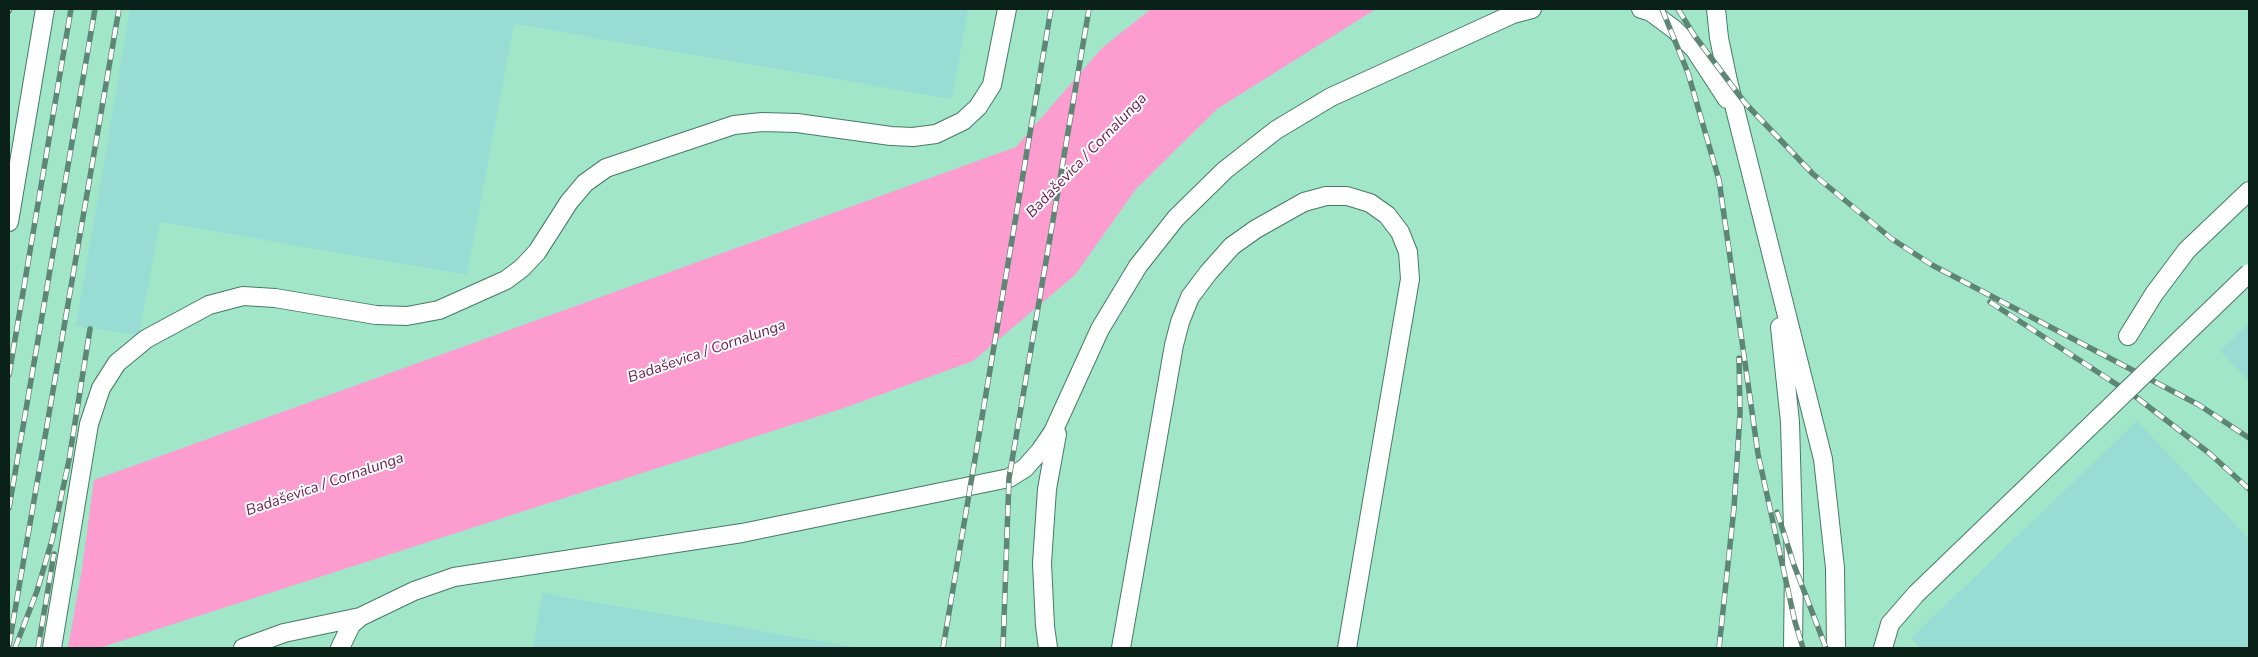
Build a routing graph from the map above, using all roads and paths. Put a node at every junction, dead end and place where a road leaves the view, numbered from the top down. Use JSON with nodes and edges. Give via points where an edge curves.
{"nodes":[{"id":1,"x":45,"y":9,"type":"edge"},
{"id":2,"x":1007,"y":9,"type":"edge"},
{"id":3,"x":1532,"y":9,"type":"edge"},
{"id":4,"x":1641,"y":9,"type":"edge"},
{"id":5,"x":1716,"y":9,"type":"edge"},
{"id":6,"x":1738,"y":120,"type":"junction"},
{"id":7,"x":2249,"y":191,"type":"edge"},
{"id":8,"x":9,"y":222,"type":"edge"},
{"id":9,"x":1774,"y":267,"type":"junction"},
{"id":10,"x":2249,"y":273,"type":"edge"},
{"id":11,"x":2128,"y":336,"type":"dead end"},
{"id":12,"x":1062,"y":412,"type":"junction"},
{"id":13,"x":360,"y":617,"type":"junction"},
{"id":14,"x":52,"y":648,"type":"edge"},
{"id":15,"x":243,"y":648,"type":"edge"},
{"id":16,"x":340,"y":648,"type":"edge"},
{"id":17,"x":1048,"y":648,"type":"edge"},
{"id":18,"x":1121,"y":648,"type":"edge"},
{"id":19,"x":1347,"y":648,"type":"edge"},
{"id":20,"x":1793,"y":648,"type":"edge"},
{"id":21,"x":1836,"y":648,"type":"edge"},
{"id":22,"x":1883,"y":648,"type":"edge"}],
"edges":[{"from":1,"to":8,"type":"lane"},
{"from":2,"to":14,"type":"lane","via":[[992,85],[973,112],[936,134],[891,136],[797,123],[762,122],[734,126],[606,168],[569,202],[537,252],[522,268],[506,280],[439,310],[407,316],[376,315],[275,298],[243,296],[209,305],[146,339],[117,363],[100,388],[89,424]]},
{"from":3,"to":12,"type":"lane","via":[[1513,14],[1331,97],[1276,130],[1225,170],[1176,218],[1138,266],[1100,329]]},
{"from":4,"to":6,"type":"lane","via":[[1651,12],[1675,30],[1695,50]]},
{"from":5,"to":6,"type":"lane","via":[[1719,38]]},
{"from":6,"to":9,"type":"lane"},
{"from":7,"to":11,"type":"lane","via":[[2187,250]]},
{"from":9,"to":20,"type":"lane","via":[[1790,422]]},
{"from":9,"to":21,"type":"lane","via":[[1823,459],[1835,568]]},
{"from":10,"to":22,"type":"lane","bridge":true,"via":[[1916,594],[1890,624]]},
{"from":12,"to":13,"type":"lane","via":[[1040,451],[1025,468],[1009,478],[742,533],[454,577],[414,591]]},
{"from":12,"to":17,"type":"lane","via":[[1051,459],[1044,527],[1042,562]]},
{"from":13,"to":15,"type":"lane","via":[[284,633]]},
{"from":13,"to":16,"type":"lane","via":[[352,624]]},
{"from":18,"to":19,"type":"lane","via":[[1174,345],[1190,298],[1232,246],[1256,229],[1304,202],[1326,196],[1347,196],[1370,203],[1387,215],[1400,232],[1408,252],[1410,279]]}]}
